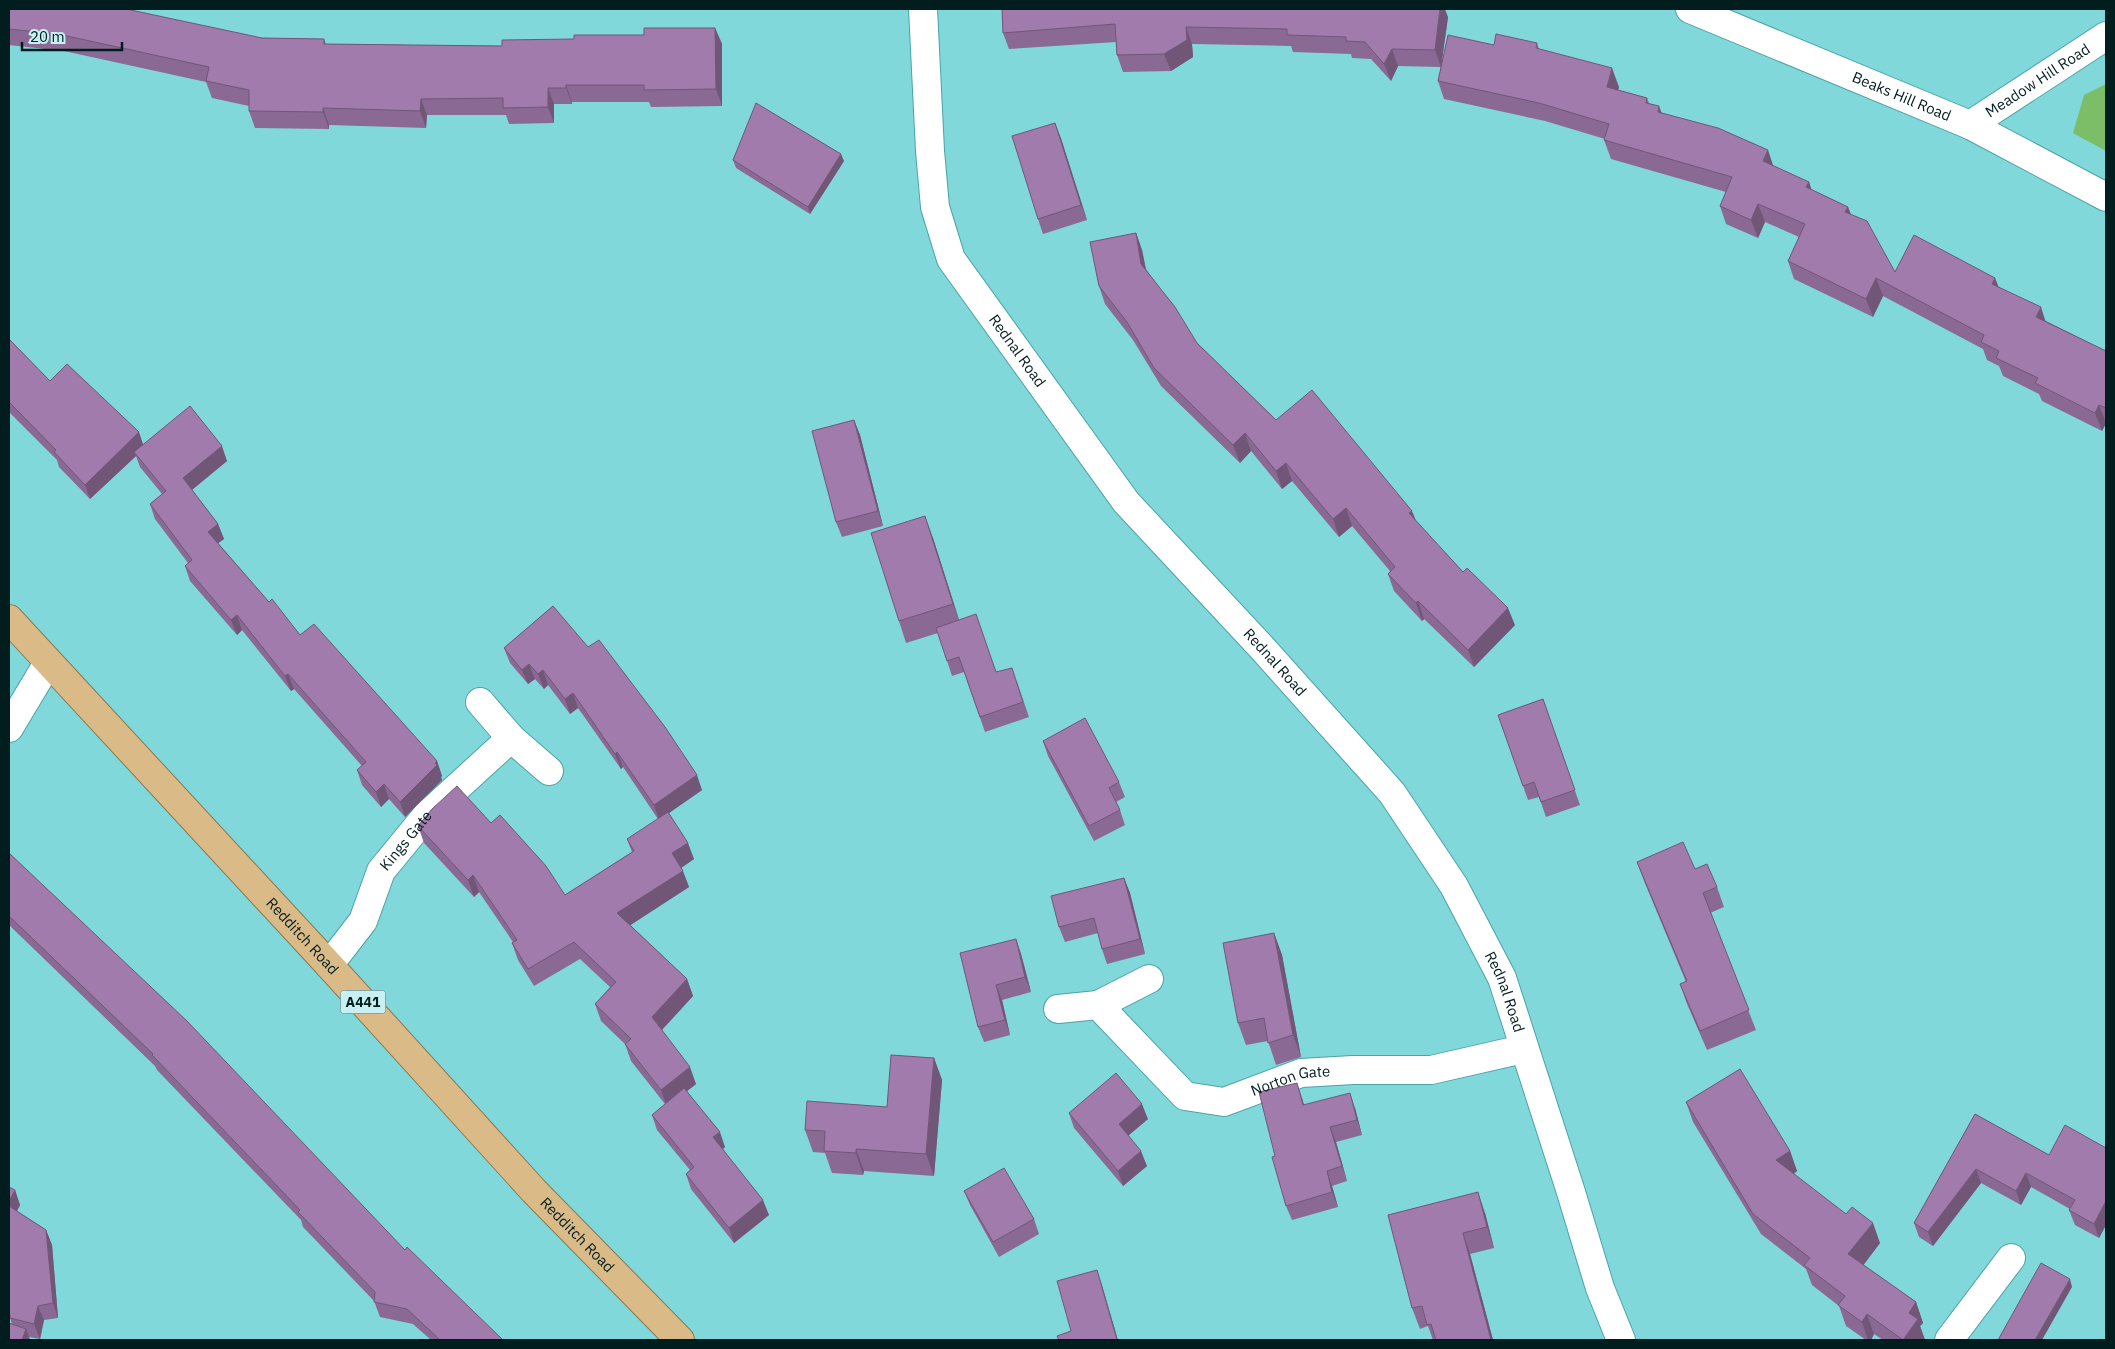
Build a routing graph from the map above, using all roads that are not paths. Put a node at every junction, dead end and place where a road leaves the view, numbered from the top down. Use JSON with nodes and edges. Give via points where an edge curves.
{"nodes":[{"id":1,"x":923,"y":9,"type":"edge"},
{"id":2,"x":1690,"y":9,"type":"edge"},
{"id":3,"x":2106,"y":36,"type":"edge"},
{"id":4,"x":1970,"y":125,"type":"junction"},
{"id":5,"x":2106,"y":197,"type":"edge"},
{"id":6,"x":9,"y":619,"type":"edge"},
{"id":7,"x":48,"y":663,"type":"junction"},
{"id":8,"x":480,"y":702,"type":"dead end"},
{"id":9,"x":9,"y":728,"type":"edge"},
{"id":10,"x":511,"y":738,"type":"junction"},
{"id":11,"x":549,"y":771,"type":"dead end"},
{"id":12,"x":329,"y":965,"type":"junction"},
{"id":13,"x":1149,"y":979,"type":"dead end"},
{"id":14,"x":1098,"y":1005,"type":"junction"},
{"id":15,"x":1058,"y":1009,"type":"dead end"},
{"id":16,"x":1523,"y":1049,"type":"junction"},
{"id":17,"x":2011,"y":1258,"type":"dead end"},
{"id":18,"x":680,"y":1340,"type":"edge"},
{"id":19,"x":1621,"y":1340,"type":"edge"},
{"id":20,"x":1949,"y":1340,"type":"edge"}],
"edges":[{"from":1,"to":16,"type":"street","name":"Rednal Road","via":[[935,207],[952,259],[1126,502],[1392,793],[1454,886],[1502,978]]},
{"from":2,"to":4,"type":"street","name":"Beaks Hill Road"},
{"from":3,"to":4,"type":"street","name":"Meadow Hill Road"},
{"from":4,"to":5,"type":"street","name":"Beaks Hill Road"},
{"from":6,"to":7,"type":"highway","name":"Redditch Road","number":"A441"},
{"from":7,"to":9,"type":"street"},
{"from":7,"to":12,"type":"highway","name":"Redditch Road","number":"A441"},
{"from":8,"to":10,"type":"street"},
{"from":10,"to":11,"type":"street"},
{"from":10,"to":12,"type":"street","name":"Kings Gate","via":[[427,815],[381,871],[363,921]]},
{"from":12,"to":18,"type":"highway","name":"Redditch Road","number":"A441","via":[[534,1191]]},
{"from":13,"to":14,"type":"street"},
{"from":14,"to":15,"type":"street"},
{"from":14,"to":16,"type":"street","name":"Norton Gate","via":[[1185,1096],[1224,1102],[1302,1073],[1431,1070]]},
{"from":16,"to":19,"type":"street","name":"Rednal Road","via":[[1600,1288]]},
{"from":17,"to":20,"type":"street"}]}
